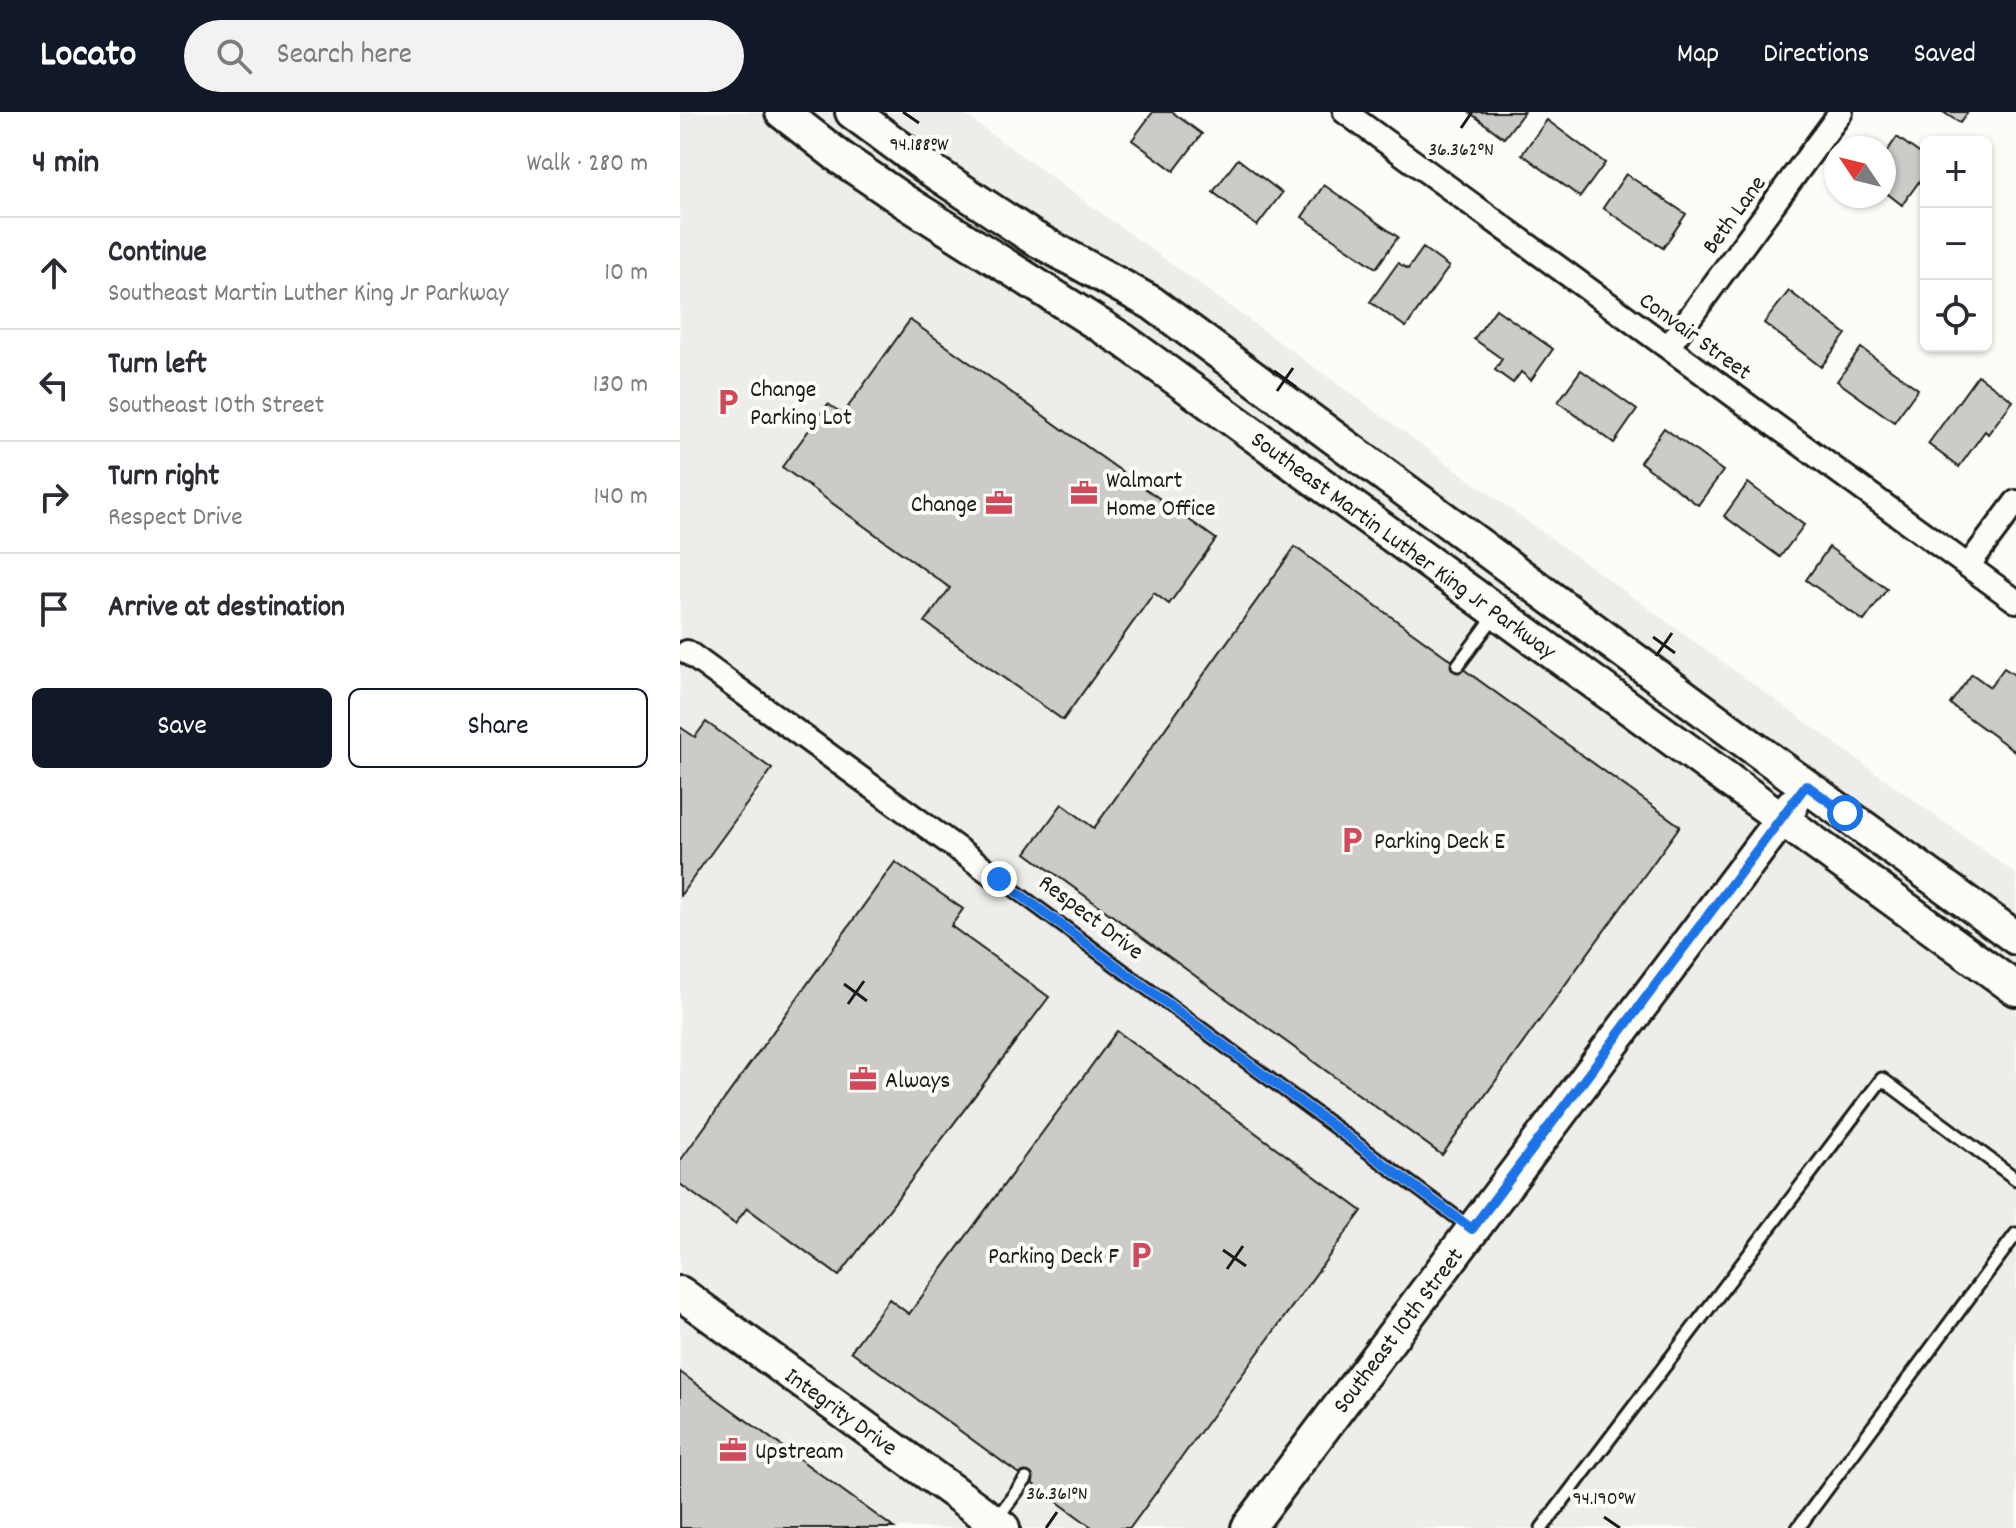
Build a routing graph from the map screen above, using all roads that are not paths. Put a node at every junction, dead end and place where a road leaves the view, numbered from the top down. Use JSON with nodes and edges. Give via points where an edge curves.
{"nodes":[{"id":1,"x":782,"y":112,"type":"edge"},
{"id":2,"x":852,"y":112,"type":"edge"},
{"id":3,"x":1345,"y":112,"type":"edge"},
{"id":4,"x":1841,"y":112,"type":"edge"},
{"id":5,"x":1668,"y":347,"type":"junction"},
{"id":6,"x":2016,"y":502,"type":"edge"},
{"id":7,"x":1968,"y":566,"type":"junction"},
{"id":8,"x":2016,"y":601,"type":"edge"},
{"id":9,"x":1497,"y":613,"type":"junction"},
{"id":10,"x":683,"y":650,"type":"edge"},
{"id":11,"x":1458,"y":665,"type":"dead end"},
{"id":12,"x":1806,"y":785,"type":"junction"},
{"id":13,"x":1780,"y":820,"type":"junction"},
{"id":14,"x":999,"y":879,"type":"joint"},
{"id":15,"x":2016,"y":938,"type":"edge"},
{"id":16,"x":2016,"y":989,"type":"edge"},
{"id":17,"x":2016,"y":1179,"type":"edge"},
{"id":18,"x":1472,"y":1229,"type":"junction"},
{"id":19,"x":2016,"y":1234,"type":"edge"},
{"id":20,"x":680,"y":1293,"type":"edge"},
{"id":21,"x":1026,"y":1479,"type":"dead end"},
{"id":22,"x":998,"y":1525,"type":"edge"},
{"id":23,"x":1248,"y":1528,"type":"edge"},
{"id":24,"x":1542,"y":1528,"type":"edge"},
{"id":25,"x":1798,"y":1528,"type":"edge"}],
"edges":[{"from":1,"to":9,"type":"street","name":"Southeast Martin Luther King Jr Parkway","via":[[904,201],[1123,340]]},
{"from":2,"to":12,"type":"street","name":"Southeast Martin Luther King Jr Parkway","via":[[1032,237],[1152,303]]},
{"from":3,"to":5,"type":"street","name":"Convair Street"},
{"from":4,"to":5,"type":"street","name":"Beth Lane"},
{"from":5,"to":7,"type":"street","name":"Convair Street"},
{"from":6,"to":7,"type":"street"},
{"from":7,"to":8,"type":"street","name":"Convair Street"},
{"from":9,"to":11,"type":"lane"},
{"from":9,"to":13,"type":"street","name":"Southeast Martin Luther King Jr Parkway"},
{"from":10,"to":14,"type":"street","name":"Respect Drive"},
{"from":12,"to":13,"type":"street","name":"Southeast 10th Street"},
{"from":12,"to":15,"type":"street","name":"Southeast Martin Luther King Jr Parkway"},
{"from":13,"to":16,"type":"street","name":"Southeast Martin Luther King Jr Parkway"},
{"from":13,"to":18,"type":"street","name":"Southeast 10th Street"},
{"from":14,"to":18,"type":"lane","name":"Respect Drive"},
{"from":17,"to":24,"type":"lane","via":[[1882,1079]]},
{"from":18,"to":23,"type":"street","name":"Southeast 10th Street"},
{"from":19,"to":25,"type":"lane"},
{"from":20,"to":22,"type":"street","name":"Integrity Drive"},
{"from":21,"to":22,"type":"lane"}]}
